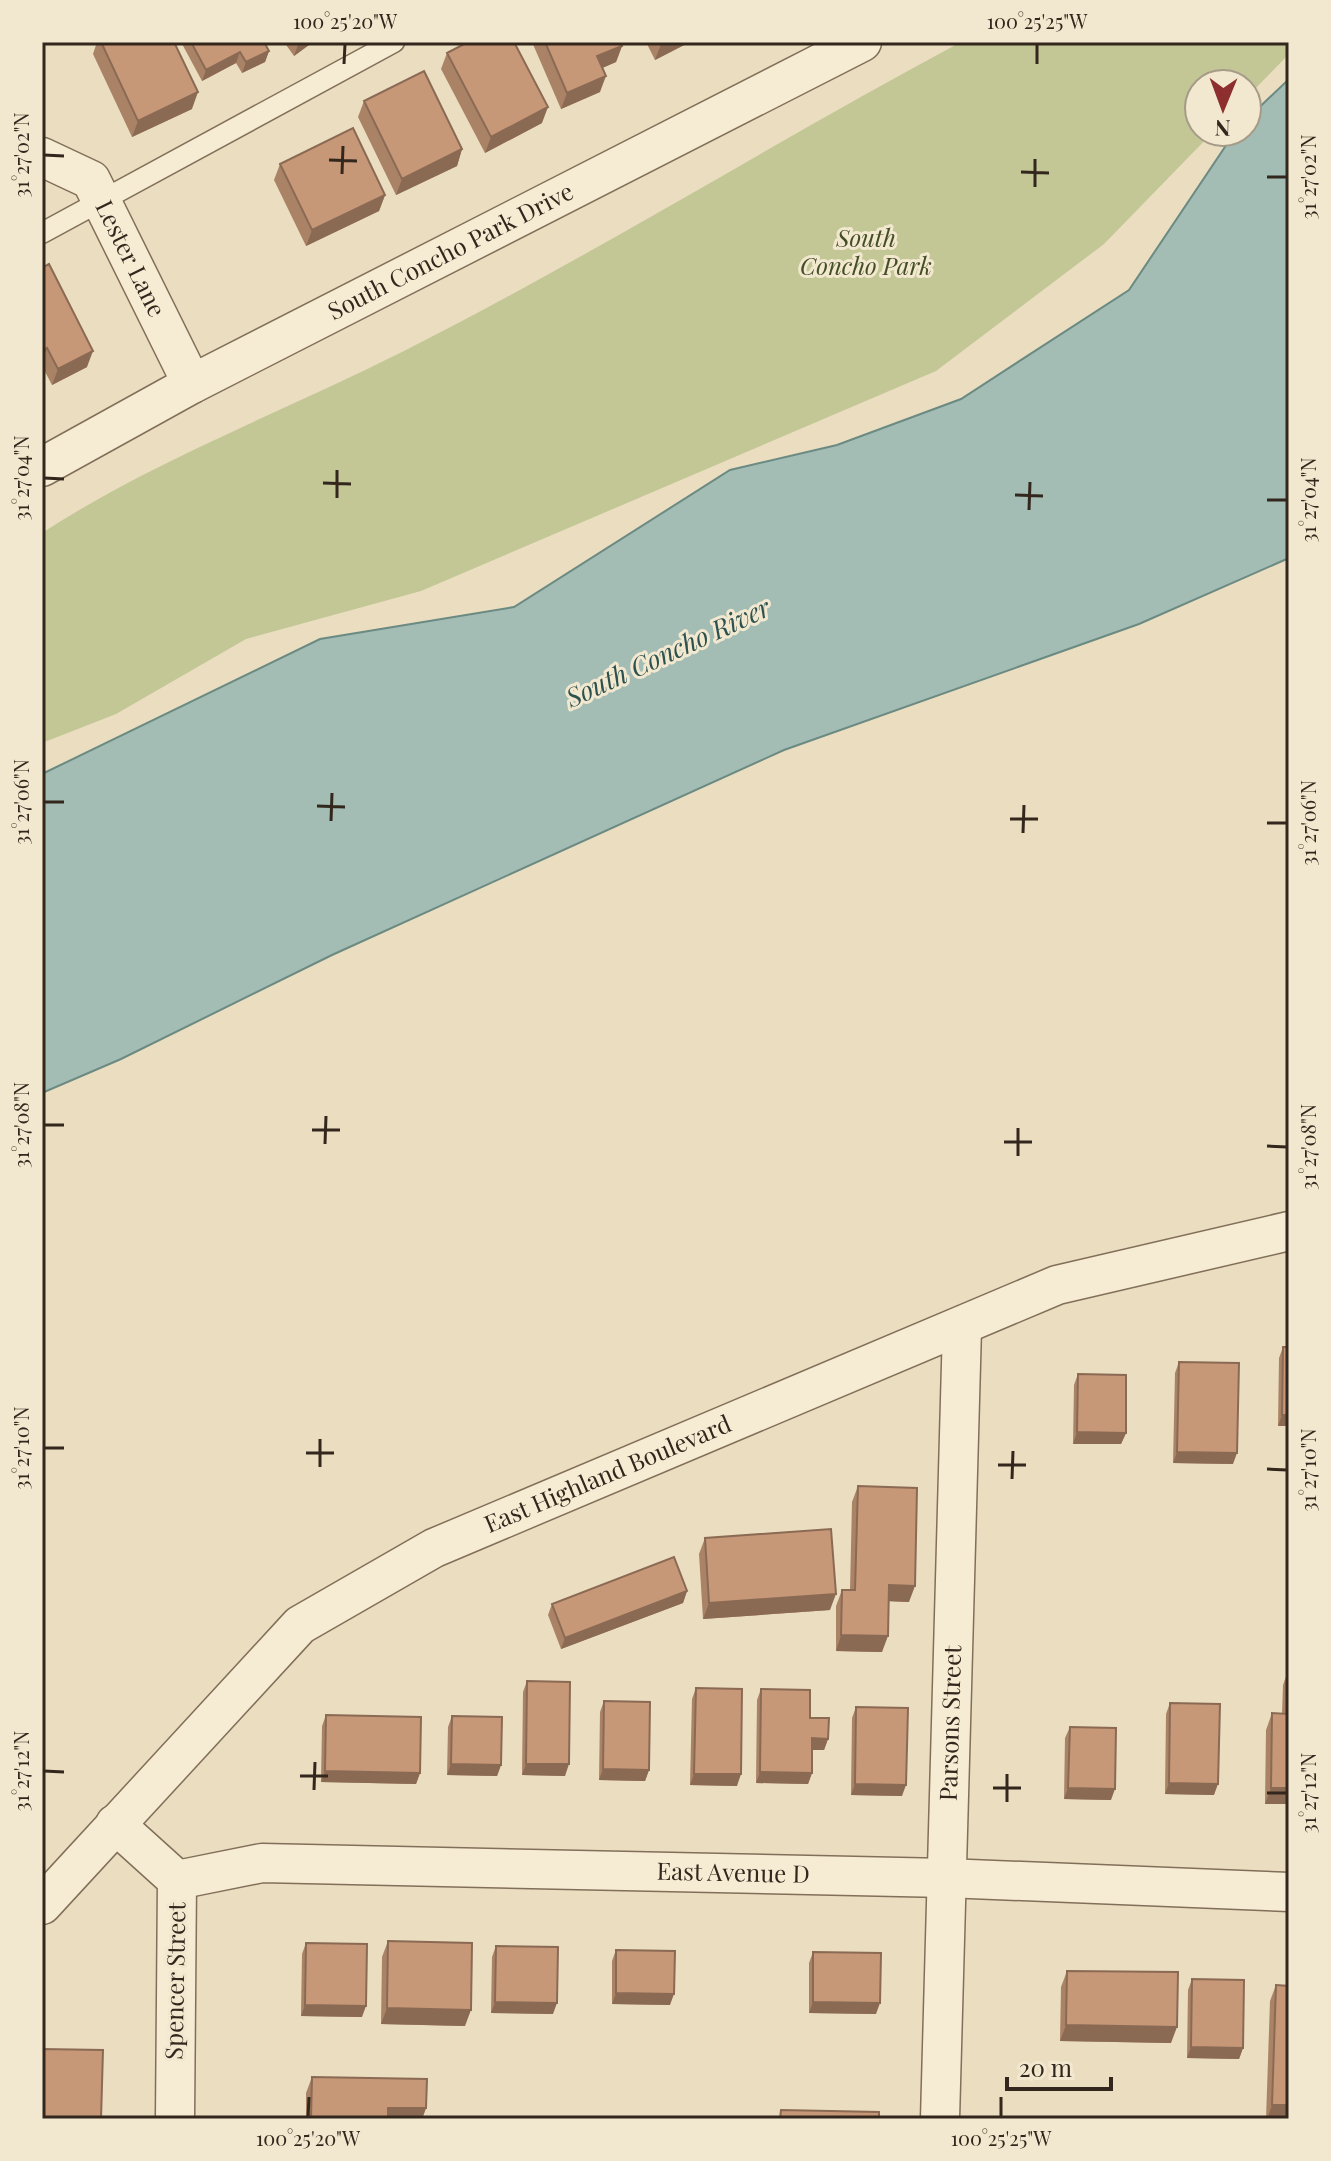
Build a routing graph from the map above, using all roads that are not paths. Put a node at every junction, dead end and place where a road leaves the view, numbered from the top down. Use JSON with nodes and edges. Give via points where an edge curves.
{"nodes":[{"id":1,"x":394,"y":42,"type":"edge"},
{"id":2,"x":862,"y":42,"type":"edge"},
{"id":3,"x":42,"y":157,"type":"edge"},
{"id":4,"x":101,"y":201,"type":"junction"},
{"id":5,"x":42,"y":233,"type":"edge"},
{"id":6,"x":192,"y":384,"type":"junction"},
{"id":7,"x":42,"y":467,"type":"edge"},
{"id":8,"x":1289,"y":1231,"type":"edge"},
{"id":9,"x":962,"y":1328,"type":"junction"},
{"id":10,"x":115,"y":1824,"type":"junction"},
{"id":11,"x":946,"y":1878,"type":"junction"},
{"id":12,"x":177,"y":1880,"type":"junction"},
{"id":13,"x":1289,"y":1892,"type":"edge"},
{"id":14,"x":42,"y":1905,"type":"edge"},
{"id":15,"x":175,"y":2119,"type":"edge"},
{"id":16,"x":940,"y":2119,"type":"edge"}],
"edges":[{"from":1,"to":4,"type":"lane"},
{"from":2,"to":6,"type":"street","name":"South Concho Park Drive"},
{"from":3,"to":4,"type":"street","name":"Lester Lane","via":[[91,180]]},
{"from":4,"to":5,"type":"lane"},
{"from":4,"to":6,"type":"street","name":"Lester Lane"},
{"from":6,"to":7,"type":"street","name":"South Concho Park Drive"},
{"from":8,"to":9,"type":"street","name":"East Highland Boulevard","via":[[1057,1285]]},
{"from":9,"to":10,"type":"street","name":"East Highland Boulevard","via":[[434,1548],[300,1625]]},
{"from":9,"to":11,"type":"street","name":"Parsons Street"},
{"from":10,"to":12,"type":"street","name":"Spencer Street"},
{"from":10,"to":14,"type":"street","name":"East Highland Boulevard"},
{"from":11,"to":12,"type":"street","name":"East Avenue D","via":[[262,1863]]},
{"from":11,"to":13,"type":"street","name":"East Avenue D"},
{"from":11,"to":16,"type":"street","name":"Parsons Street"},
{"from":12,"to":15,"type":"street","name":"Spencer Street"}]}
